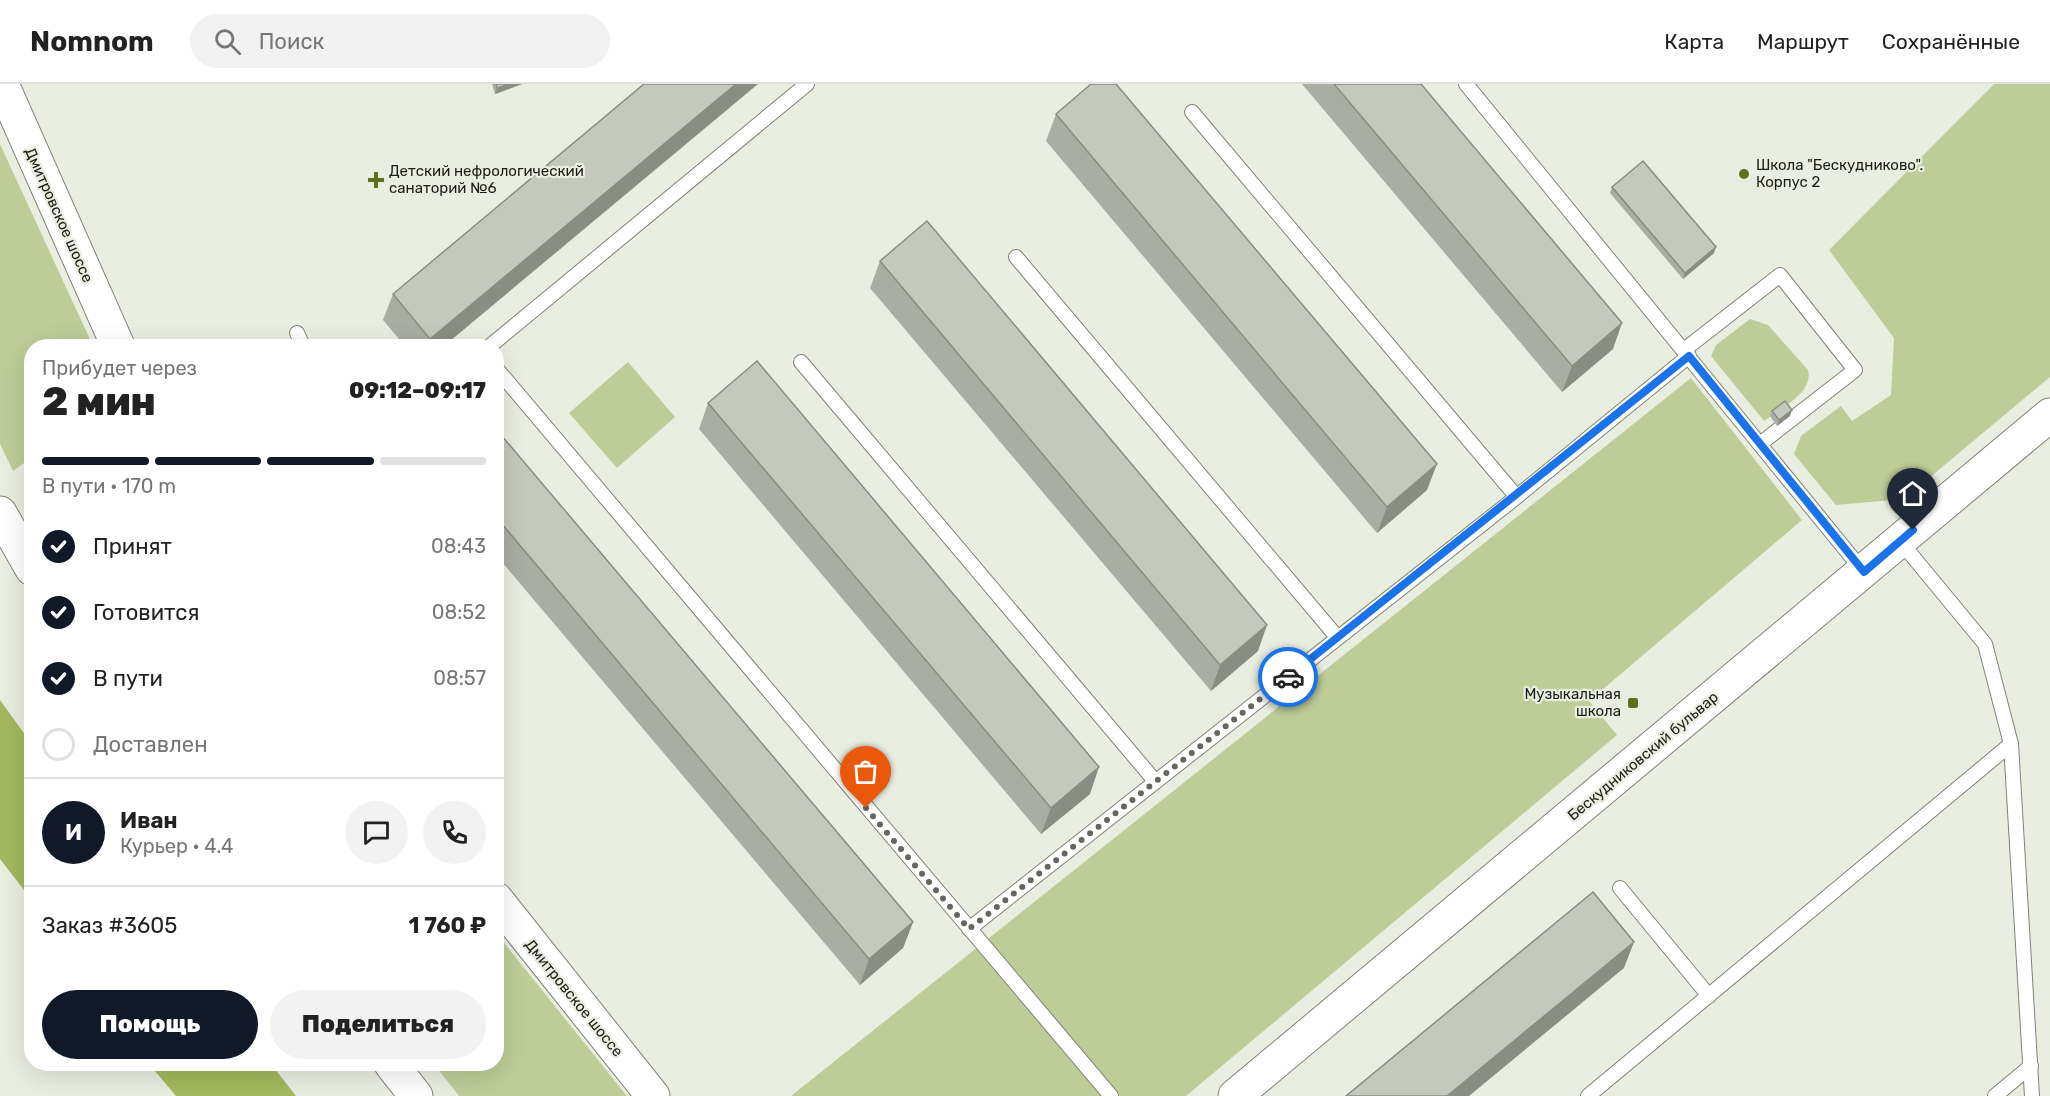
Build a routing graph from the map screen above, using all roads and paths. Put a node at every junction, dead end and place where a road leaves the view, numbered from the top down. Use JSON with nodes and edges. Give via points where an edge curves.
{"nodes":[{"id":1,"x":2,"y":84,"type":"edge"},
{"id":2,"x":807,"y":84,"type":"edge"},
{"id":3,"x":1466,"y":84,"type":"edge"},
{"id":4,"x":1192,"y":112,"type":"dead end"},
{"id":5,"x":1016,"y":258,"type":"dead end"},
{"id":6,"x":297,"y":333,"type":"dead end"},
{"id":7,"x":115,"y":339,"type":"edge"},
{"id":8,"x":300,"y":339,"type":"edge"},
{"id":9,"x":498,"y":339,"type":"edge"},
{"id":10,"x":1687,"y":353,"type":"junction"},
{"id":11,"x":801,"y":362,"type":"dead end"},
{"id":12,"x":504,"y":377,"type":"edge"},
{"id":13,"x":2050,"y":416,"type":"edge"},
{"id":14,"x":1760,"y":444,"type":"junction"},
{"id":15,"x":1516,"y":496,"type":"junction"},
{"id":16,"x":0,"y":513,"type":"edge"},
{"id":17,"x":1900,"y":541,"type":"junction"},
{"id":18,"x":24,"y":555,"type":"edge"},
{"id":19,"x":1864,"y":572,"type":"junction"},
{"id":20,"x":1337,"y":638,"type":"junction"},
{"id":21,"x":2011,"y":744,"type":"junction"},
{"id":22,"x":1155,"y":781,"type":"junction"},
{"id":23,"x":1620,"y":888,"type":"dead end"},
{"id":24,"x":504,"y":909,"type":"edge"},
{"id":25,"x":969,"y":929,"type":"junction"},
{"id":26,"x":1709,"y":996,"type":"junction"},
{"id":27,"x":2031,"y":1066,"type":"junction"},
{"id":28,"x":396,"y":1071,"type":"edge"},
{"id":29,"x":416,"y":1096,"type":"edge"},
{"id":30,"x":653,"y":1096,"type":"edge"},
{"id":31,"x":1111,"y":1096,"type":"edge"},
{"id":32,"x":1235,"y":1096,"type":"edge"},
{"id":33,"x":1588,"y":1096,"type":"edge"},
{"id":34,"x":1995,"y":1096,"type":"edge"},
{"id":35,"x":2032,"y":1096,"type":"edge"}],
"edges":[{"from":1,"to":7,"type":"street","name":"Дмитровское шоссе"},
{"from":2,"to":9,"type":"lane"},
{"from":3,"to":10,"type":"lane"},
{"from":4,"to":15,"type":"lane"},
{"from":5,"to":20,"type":"lane"},
{"from":6,"to":8,"type":"lane"},
{"from":10,"to":14,"type":"lane"},
{"from":10,"to":14,"type":"lane","via":[[1780,275],[1855,370]]},
{"from":10,"to":15,"type":"lane"},
{"from":11,"to":22,"type":"lane"},
{"from":12,"to":25,"type":"lane"},
{"from":13,"to":17,"type":"street","name":"Бескудниковский бульвар"},
{"from":14,"to":19,"type":"lane"},
{"from":15,"to":20,"type":"lane"},
{"from":16,"to":18,"type":"street"},
{"from":17,"to":19,"type":"street","name":"Бескудниковский бульвар"},
{"from":17,"to":21,"type":"lane","via":[[1984,644]]},
{"from":19,"to":32,"type":"street","name":"Бескудниковский бульвар"},
{"from":20,"to":22,"type":"lane"},
{"from":21,"to":26,"type":"lane"},
{"from":21,"to":27,"type":"lane"},
{"from":22,"to":25,"type":"lane"},
{"from":23,"to":26,"type":"lane"},
{"from":24,"to":30,"type":"street","name":"Дмитровское шоссе"},
{"from":25,"to":31,"type":"lane"},
{"from":26,"to":33,"type":"lane"},
{"from":27,"to":34,"type":"lane"},
{"from":27,"to":35,"type":"lane"},
{"from":28,"to":29,"type":"street"}]}
